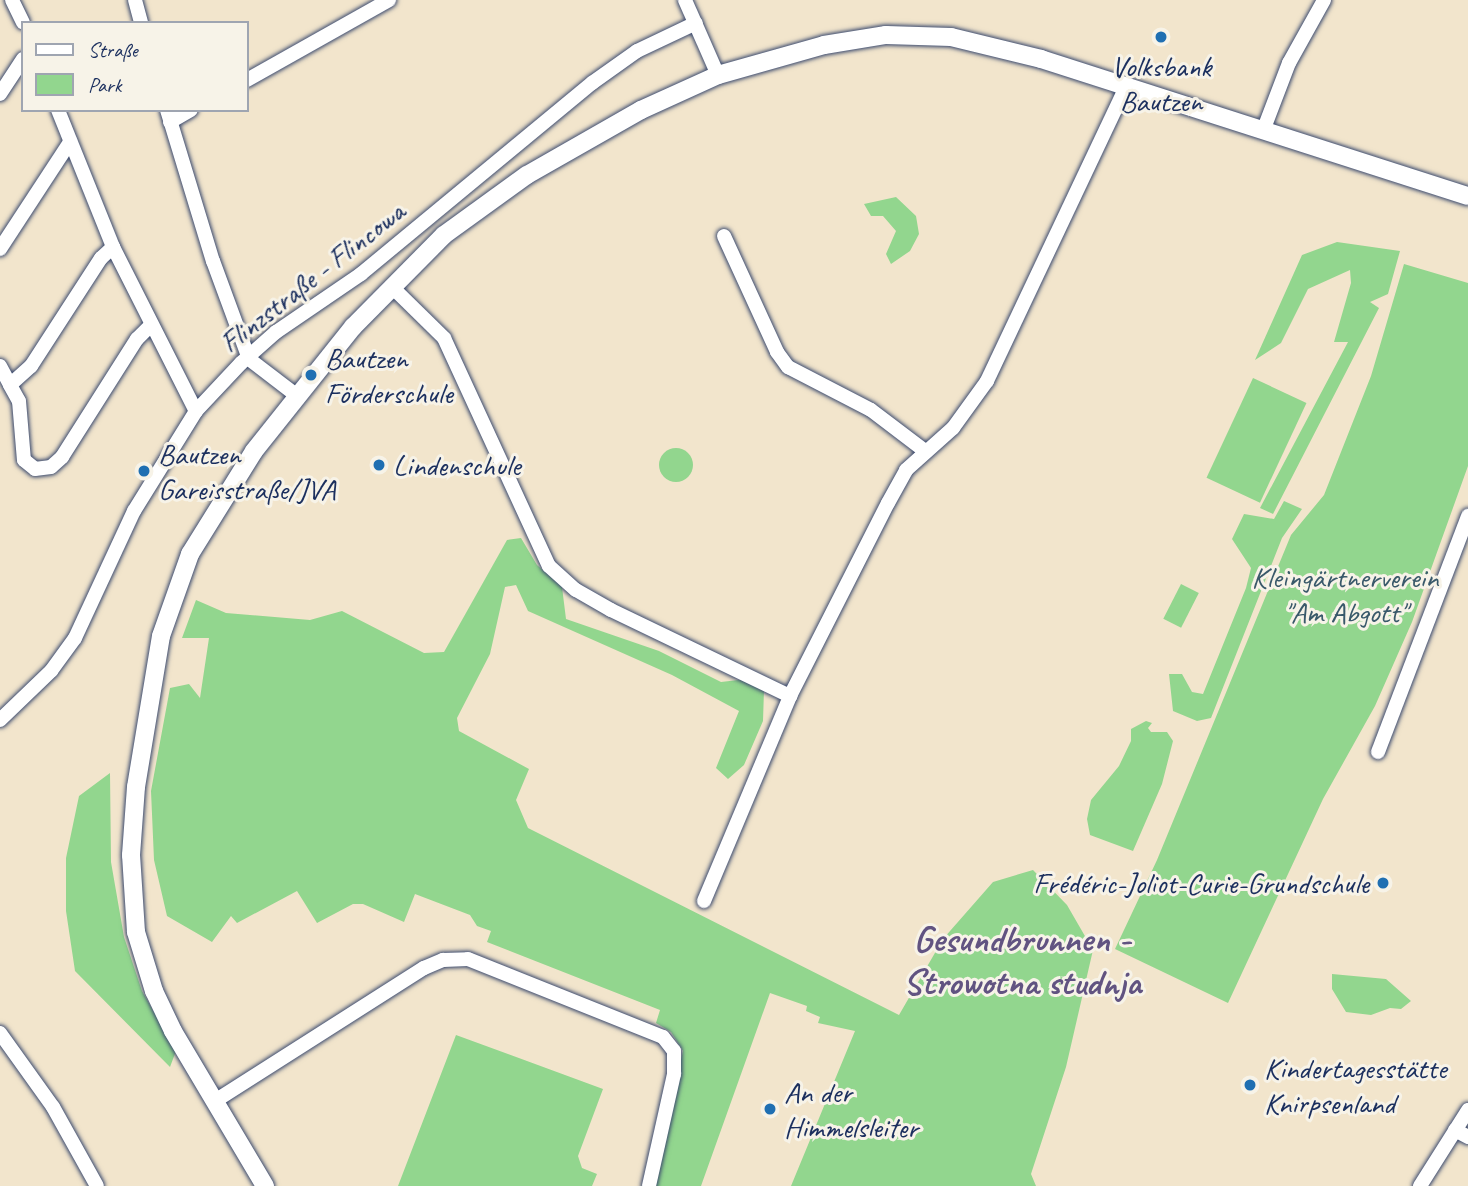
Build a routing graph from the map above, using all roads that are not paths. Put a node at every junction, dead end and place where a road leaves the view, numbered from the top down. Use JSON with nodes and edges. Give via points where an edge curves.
{"nodes":[{"id":1,"x":12,"y":0,"type":"edge"},
{"id":2,"x":135,"y":0,"type":"edge"},
{"id":3,"x":389,"y":0,"type":"edge"},
{"id":4,"x":685,"y":0,"type":"edge"},
{"id":5,"x":1324,"y":0,"type":"edge"},
{"id":6,"x":22,"y":21,"type":"edge"},
{"id":7,"x":140,"y":21,"type":"edge"},
{"id":8,"x":696,"y":23,"type":"junction"},
{"id":9,"x":21,"y":62,"type":"edge"},
{"id":10,"x":719,"y":75,"type":"junction"},
{"id":11,"x":248,"y":79,"type":"edge"},
{"id":12,"x":1126,"y":86,"type":"junction"},
{"id":13,"x":0,"y":94,"type":"edge"},
{"id":14,"x":59,"y":112,"type":"edge"},
{"id":15,"x":169,"y":116,"type":"edge"},
{"id":16,"x":1263,"y":131,"type":"junction"},
{"id":17,"x":71,"y":142,"type":"junction"},
{"id":18,"x":1468,"y":196,"type":"edge"},
{"id":19,"x":724,"y":236,"type":"dead end"},
{"id":20,"x":113,"y":247,"type":"junction"},
{"id":21,"x":0,"y":249,"type":"edge"},
{"id":22,"x":392,"y":288,"type":"junction"},
{"id":23,"x":151,"y":325,"type":"junction"},
{"id":24,"x":250,"y":359,"type":"junction"},
{"id":25,"x":0,"y":366,"type":"edge"},
{"id":26,"x":10,"y":385,"type":"junction"},
{"id":27,"x":296,"y":395,"type":"junction"},
{"id":28,"x":196,"y":411,"type":"junction"},
{"id":29,"x":925,"y":451,"type":"junction"},
{"id":30,"x":1468,"y":516,"type":"edge"},
{"id":31,"x":790,"y":696,"type":"junction"},
{"id":32,"x":0,"y":720,"type":"edge"},
{"id":33,"x":1378,"y":752,"type":"dead end"},
{"id":34,"x":704,"y":901,"type":"dead end"},
{"id":35,"x":0,"y":1033,"type":"edge"},
{"id":36,"x":215,"y":1101,"type":"junction"},
{"id":37,"x":1468,"y":1110,"type":"edge"},
{"id":38,"x":1461,"y":1133,"type":"edge"},
{"id":39,"x":97,"y":1186,"type":"edge"},
{"id":40,"x":265,"y":1186,"type":"edge"},
{"id":41,"x":649,"y":1186,"type":"edge"},
{"id":42,"x":1420,"y":1186,"type":"edge"}],
"edges":[{"from":1,"to":6,"type":"street"},
{"from":2,"to":7,"type":"street"},
{"from":3,"to":11,"type":"street"},
{"from":4,"to":8,"type":"street"},
{"from":5,"to":16,"type":"street","via":[[1289,63]]},
{"from":8,"to":10,"type":"street"},
{"from":8,"to":24,"type":"street","name":"Flinzstraße - Flincowa","via":[[637,51],[592,83],[362,274],[276,332]]},
{"from":9,"to":13,"type":"street"},
{"from":10,"to":12,"type":"street","via":[[824,45],[911,35],[975,41]]},
{"from":10,"to":22,"type":"street","via":[[642,110],[527,175],[444,235]]},
{"from":12,"to":16,"type":"street"},
{"from":12,"to":29,"type":"street","via":[[987,381],[953,428]]},
{"from":14,"to":17,"type":"street"},
{"from":15,"to":24,"type":"street","via":[[213,261]]},
{"from":16,"to":18,"type":"street"},
{"from":17,"to":20,"type":"street"},
{"from":17,"to":21,"type":"street"},
{"from":19,"to":29,"type":"street","via":[[788,367],[871,410]]},
{"from":20,"to":23,"type":"street"},
{"from":20,"to":26,"type":"street","via":[[101,258],[31,366]]},
{"from":22,"to":27,"type":"street"},
{"from":22,"to":31,"type":"street","via":[[444,338],[549,566],[576,590],[611,610]]},
{"from":23,"to":26,"type":"street","via":[[136,339],[62,457],[51,467],[35,469],[24,460],[19,401]]},
{"from":23,"to":28,"type":"street"},
{"from":24,"to":27,"type":"street"},
{"from":24,"to":28,"type":"street","name":"Flinzstraße - Flincowa"},
{"from":25,"to":26,"type":"street"},
{"from":27,"to":36,"type":"street","via":[[190,554],[161,636],[136,787],[131,855],[136,932],[153,991]]},
{"from":28,"to":32,"type":"street","name":"Flinzstraße - Flincowa","via":[[134,511],[75,638],[51,671]]},
{"from":29,"to":31,"type":"street","via":[[906,470]]},
{"from":30,"to":33,"type":"street"},
{"from":31,"to":34,"type":"street"},
{"from":35,"to":39,"type":"street","via":[[53,1107]]},
{"from":36,"to":40,"type":"street"},
{"from":36,"to":41,"type":"street","via":[[424,968],[443,960],[468,959],[663,1037],[674,1051],[674,1074]]},
{"from":37,"to":38,"type":"street"},
{"from":38,"to":42,"type":"street"}]}
